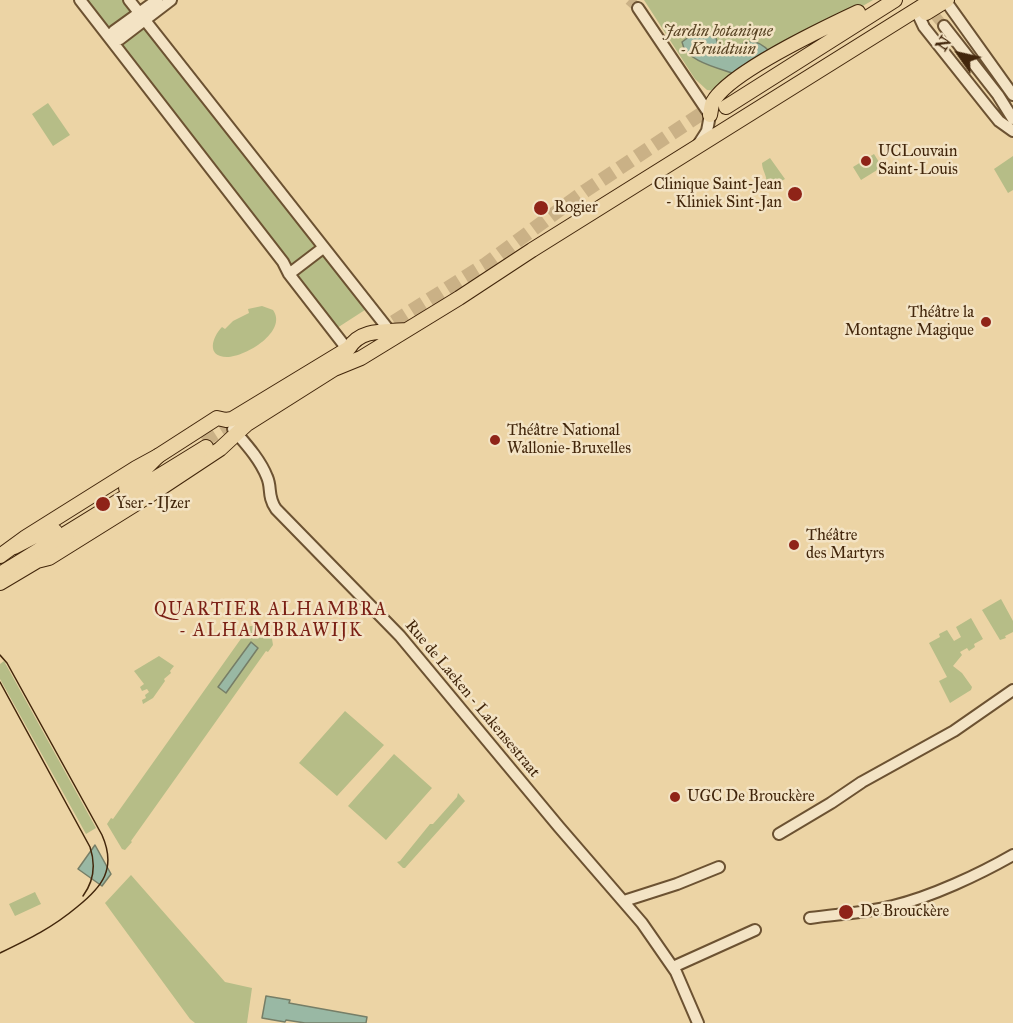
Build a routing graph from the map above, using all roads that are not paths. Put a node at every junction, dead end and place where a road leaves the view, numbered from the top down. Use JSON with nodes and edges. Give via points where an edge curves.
{"nodes":[{"id":1,"x":80,"y":0,"type":"edge"},
{"id":2,"x":129,"y":0,"type":"edge"},
{"id":3,"x":157,"y":0,"type":"edge"},
{"id":4,"x":171,"y":0,"type":"edge"},
{"id":5,"x":878,"y":0,"type":"edge"},
{"id":6,"x":895,"y":0,"type":"edge"},
{"id":7,"x":942,"y":0,"type":"edge"},
{"id":8,"x":638,"y":8,"type":"tunnel mouth"},
{"id":9,"x":917,"y":14,"type":"junction"},
{"id":10,"x":141,"y":16,"type":"junction"},
{"id":11,"x":944,"y":26,"type":"tunnel mouth"},
{"id":12,"x":112,"y":40,"type":"junction"},
{"id":13,"x":694,"y":92,"type":"junction"},
{"id":14,"x":1013,"y":95,"type":"edge"},
{"id":15,"x":723,"y":100,"type":"junction"},
{"id":16,"x":1009,"y":109,"type":"edge"},
{"id":17,"x":710,"y":115,"type":"junction"},
{"id":18,"x":1013,"y":119,"type":"edge"},
{"id":19,"x":1013,"y":131,"type":"edge"},
{"id":20,"x":709,"y":135,"type":"junction"},
{"id":21,"x":323,"y":248,"type":"junction"},
{"id":22,"x":288,"y":274,"type":"junction"},
{"id":23,"x":388,"y":336,"type":"junction"},
{"id":24,"x":349,"y":348,"type":"junction"},
{"id":25,"x":361,"y":358,"type":"junction"},
{"id":26,"x":226,"y":420,"type":"junction"},
{"id":27,"x":236,"y":433,"type":"junction"},
{"id":28,"x":205,"y":444,"type":"tunnel mouth"},
{"id":29,"x":158,"y":456,"type":"junction"},
{"id":30,"x":181,"y":473,"type":"junction"},
{"id":31,"x":125,"y":492,"type":"junction"},
{"id":32,"x":62,"y":531,"type":"junction"},
{"id":33,"x":14,"y":547,"type":"junction"},
{"id":34,"x":0,"y":556,"type":"edge"},
{"id":35,"x":38,"y":561,"type":"junction"},
{"id":36,"x":0,"y":566,"type":"edge"},
{"id":37,"x":0,"y":574,"type":"edge"},
{"id":38,"x":0,"y":583,"type":"edge"},
{"id":39,"x":1013,"y":690,"type":"edge"},
{"id":40,"x":779,"y":834,"type":"dead end"},
{"id":41,"x":1013,"y":855,"type":"edge"},
{"id":42,"x":719,"y":867,"type":"dead end"},
{"id":43,"x":624,"y":901,"type":"junction"},
{"id":44,"x":810,"y":918,"type":"dead end"},
{"id":45,"x":755,"y":930,"type":"dead end"},
{"id":46,"x":670,"y":963,"type":"junction"},
{"id":47,"x":698,"y":1023,"type":"edge"}],
"edges":[{"from":1,"to":12,"type":"street"},
{"from":2,"to":10,"type":"street"},
{"from":3,"to":10,"type":"street"},
{"from":4,"to":10,"type":"street"},
{"from":5,"to":15,"type":"main road"},
{"from":6,"to":15,"type":"main road"},
{"from":7,"to":9,"type":"main road"},
{"from":7,"to":14,"type":"street"},
{"from":8,"to":13,"type":"street"},
{"from":9,"to":19,"type":"street","via":[[993,114]]},
{"from":9,"to":20,"type":"main road","via":[[883,40],[852,52]]},
{"from":10,"to":12,"type":"street","via":[[120,39]]},
{"from":10,"to":21,"type":"street"},
{"from":11,"to":16,"type":"street"},
{"from":12,"to":22,"type":"street"},
{"from":13,"to":15,"type":"street"},
{"from":13,"to":17,"type":"street"},
{"from":15,"to":17,"type":"main road","via":[[713,102]]},
{"from":16,"to":18,"type":"street"},
{"from":17,"to":20,"type":"street"},
{"from":20,"to":23,"type":"main road","via":[[693,150],[406,330]]},
{"from":21,"to":22,"type":"street"},
{"from":21,"to":23,"type":"street"},
{"from":22,"to":24,"type":"street"},
{"from":23,"to":24,"type":"main road","via":[[365,335]]},
{"from":23,"to":25,"type":"main road"},
{"from":24,"to":25,"type":"main road","via":[[353,356]]},
{"from":24,"to":26,"type":"main road"},
{"from":25,"to":27,"type":"main road","via":[[334,369]]},
{"from":26,"to":27,"type":"street","name":"Rue de Laeken - Lakensestraat"},
{"from":26,"to":29,"type":"main road","via":[[217,418]]},
{"from":27,"to":30,"type":"main road","via":[[220,449]]},
{"from":27,"to":43,"type":"street","name":"Rue de Laeken - Lakensestraat","via":[[267,476],[276,509],[396,632]]},
{"from":28,"to":31,"type":"main road"},
{"from":29,"to":31,"type":"main road"},
{"from":29,"to":33,"type":"main road"},
{"from":30,"to":31,"type":"main road","via":[[136,495]]},
{"from":30,"to":35,"type":"main road","via":[[49,558]]},
{"from":31,"to":32,"type":"main road"},
{"from":32,"to":33,"type":"main road","via":[[37,535]]},
{"from":32,"to":35,"type":"main road"},
{"from":32,"to":36,"type":"main road"},
{"from":32,"to":37,"type":"main road"},
{"from":33,"to":34,"type":"main road"},
{"from":35,"to":38,"type":"main road"},
{"from":39,"to":40,"type":"street","via":[[957,729],[861,782]]},
{"from":41,"to":44,"type":"street","via":[[908,902]]},
{"from":42,"to":43,"type":"street"},
{"from":43,"to":46,"type":"street","name":"Rue de Laeken - Lakensestraat"},
{"from":45,"to":46,"type":"street"},
{"from":46,"to":47,"type":"street","name":"Rue de Laeken - Lakensestraat"}]}
